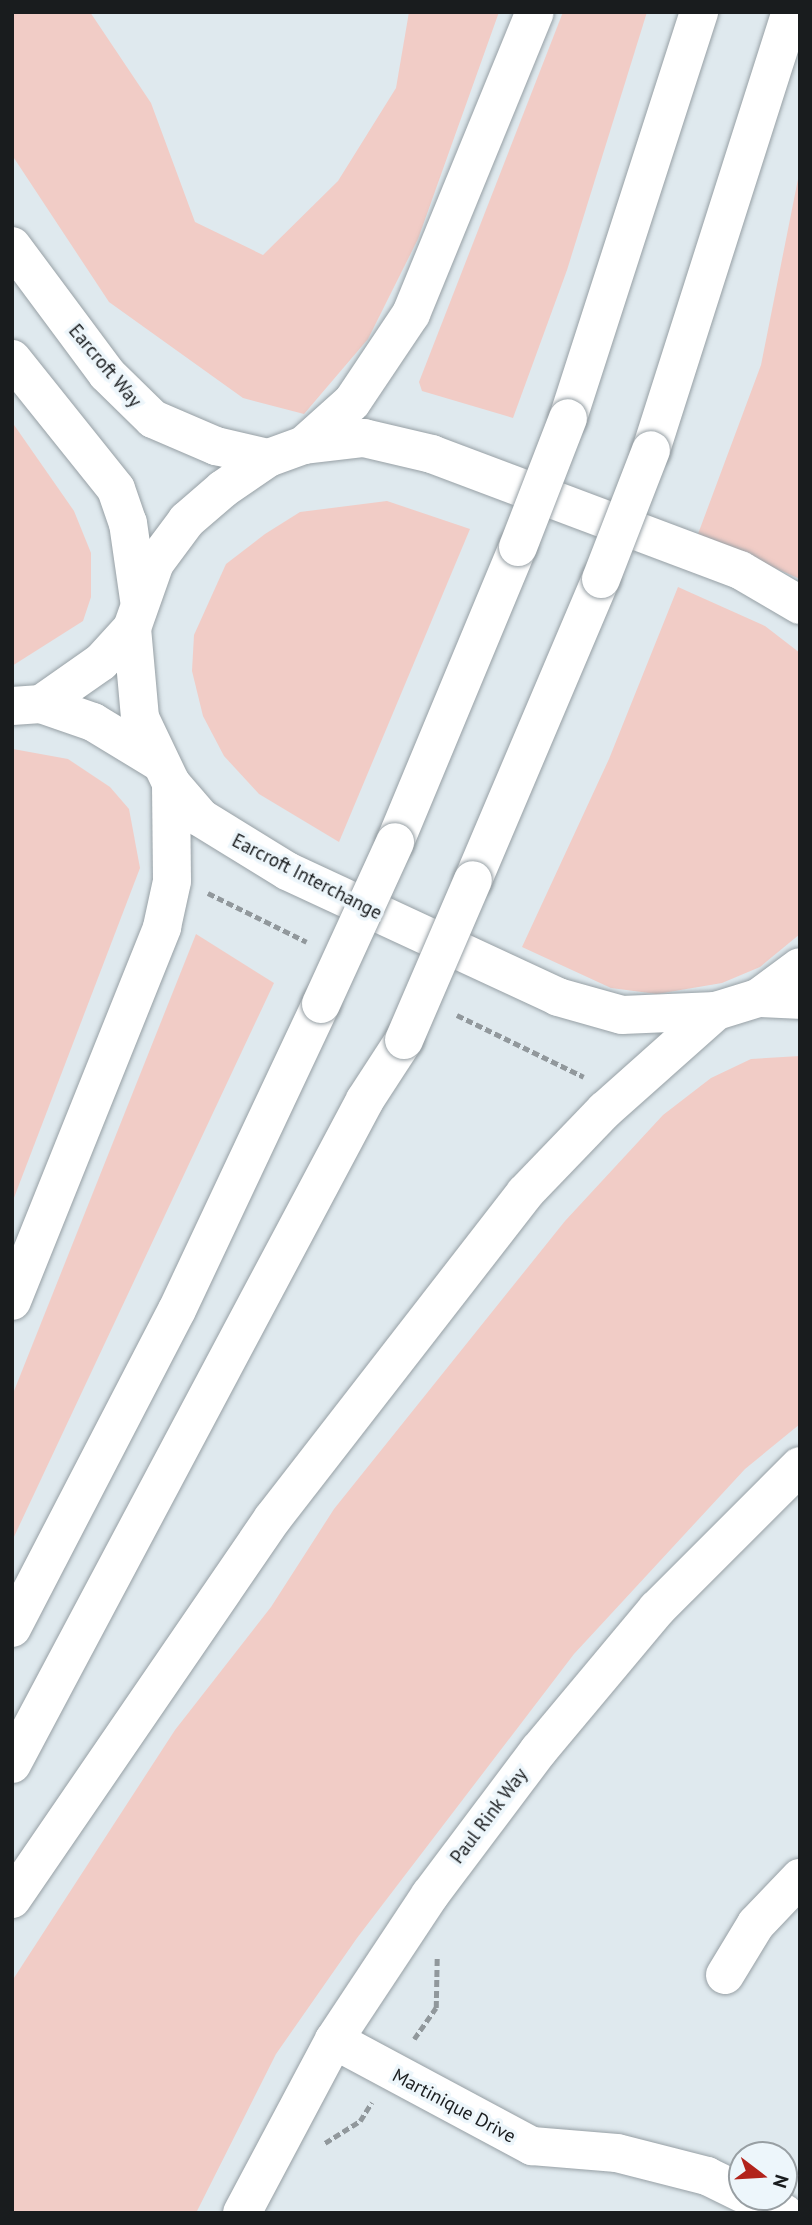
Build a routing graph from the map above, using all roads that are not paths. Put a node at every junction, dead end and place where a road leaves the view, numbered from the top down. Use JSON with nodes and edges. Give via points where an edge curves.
{"nodes":[{"id":1,"x":535,"y":12,"type":"edge"},
{"id":2,"x":699,"y":12,"type":"edge"},
{"id":3,"x":791,"y":12,"type":"edge"},
{"id":4,"x":12,"y":246,"type":"edge"},
{"id":5,"x":12,"y":359,"type":"edge"},
{"id":6,"x":304,"y":445,"type":"junction"},
{"id":7,"x":268,"y":458,"type":"junction"},
{"id":8,"x":800,"y":604,"type":"edge"},
{"id":9,"x":136,"y":613,"type":"junction"},
{"id":10,"x":27,"y":705,"type":"edge"},
{"id":11,"x":165,"y":773,"type":"junction"},
{"id":12,"x":800,"y":967,"type":"edge"},
{"id":13,"x":758,"y":998,"type":"junction"},
{"id":14,"x":800,"y":1000,"type":"edge"},
{"id":15,"x":716,"y":1012,"type":"junction"},
{"id":16,"x":12,"y":1301,"type":"edge"},
{"id":17,"x":800,"y":1466,"type":"edge"},
{"id":18,"x":12,"y":1628,"type":"edge"},
{"id":19,"x":12,"y":1764,"type":"edge"},
{"id":20,"x":800,"y":1878,"type":"edge"},
{"id":21,"x":12,"y":1899,"type":"edge"},
{"id":22,"x":725,"y":1975,"type":"dead end"},
{"id":23,"x":334,"y":2040,"type":"junction"},
{"id":24,"x":728,"y":2186,"type":"edge"},
{"id":25,"x":242,"y":2213,"type":"edge"}],
"edges":[{"from":1,"to":6,"type":"main road","via":[[411,314],[378,369]]},
{"from":2,"to":18,"type":"main road","bridge":true,"via":[[568,418],[395,842],[177,1310]]},
{"from":3,"to":19,"type":"main road","bridge":true,"via":[[651,450],[601,579],[404,1040],[365,1100]]},
{"from":4,"to":7,"type":"main road","name":"Earcroft Way","via":[[107,374],[153,419],[216,446]]},
{"from":5,"to":9,"type":"main road","via":[[116,489]]},
{"from":6,"to":7,"type":"main road","name":"Earcroft Interchange"},
{"from":6,"to":8,"type":"main road","name":"Earcroft Interchange","via":[[364,439],[432,454],[740,570]]},
{"from":7,"to":9,"type":"main road","name":"Earcroft Interchange","via":[[187,520],[155,563]]},
{"from":9,"to":10,"type":"main road","via":[[101,662]]},
{"from":9,"to":11,"type":"main road","name":"Earcroft Interchange","via":[[140,718]]},
{"from":10,"to":11,"type":"main road","via":[[113,730]]},
{"from":11,"to":15,"type":"main road","name":"Earcroft Interchange","via":[[201,818],[235,843],[558,997],[622,1015]]},
{"from":11,"to":16,"type":"main road","via":[[168,902]]},
{"from":12,"to":13,"type":"main road","name":"Earcroft Interchange"},
{"from":13,"to":14,"type":"main road"},
{"from":13,"to":15,"type":"main road","name":"Earcroft Interchange"},
{"from":15,"to":21,"type":"main road","via":[[604,1110],[526,1193],[273,1518]]},
{"from":17,"to":23,"type":"main road","name":"Paul Rink Way","via":[[657,1609],[539,1750],[430,1895]]},
{"from":20,"to":22,"type":"main road","via":[[756,1924]]},
{"from":23,"to":24,"type":"main road","name":"Martinique Drive","via":[[532,2146],[617,2153],[707,2176]]},
{"from":23,"to":25,"type":"main road","name":"Paul Rink Way"}]}
